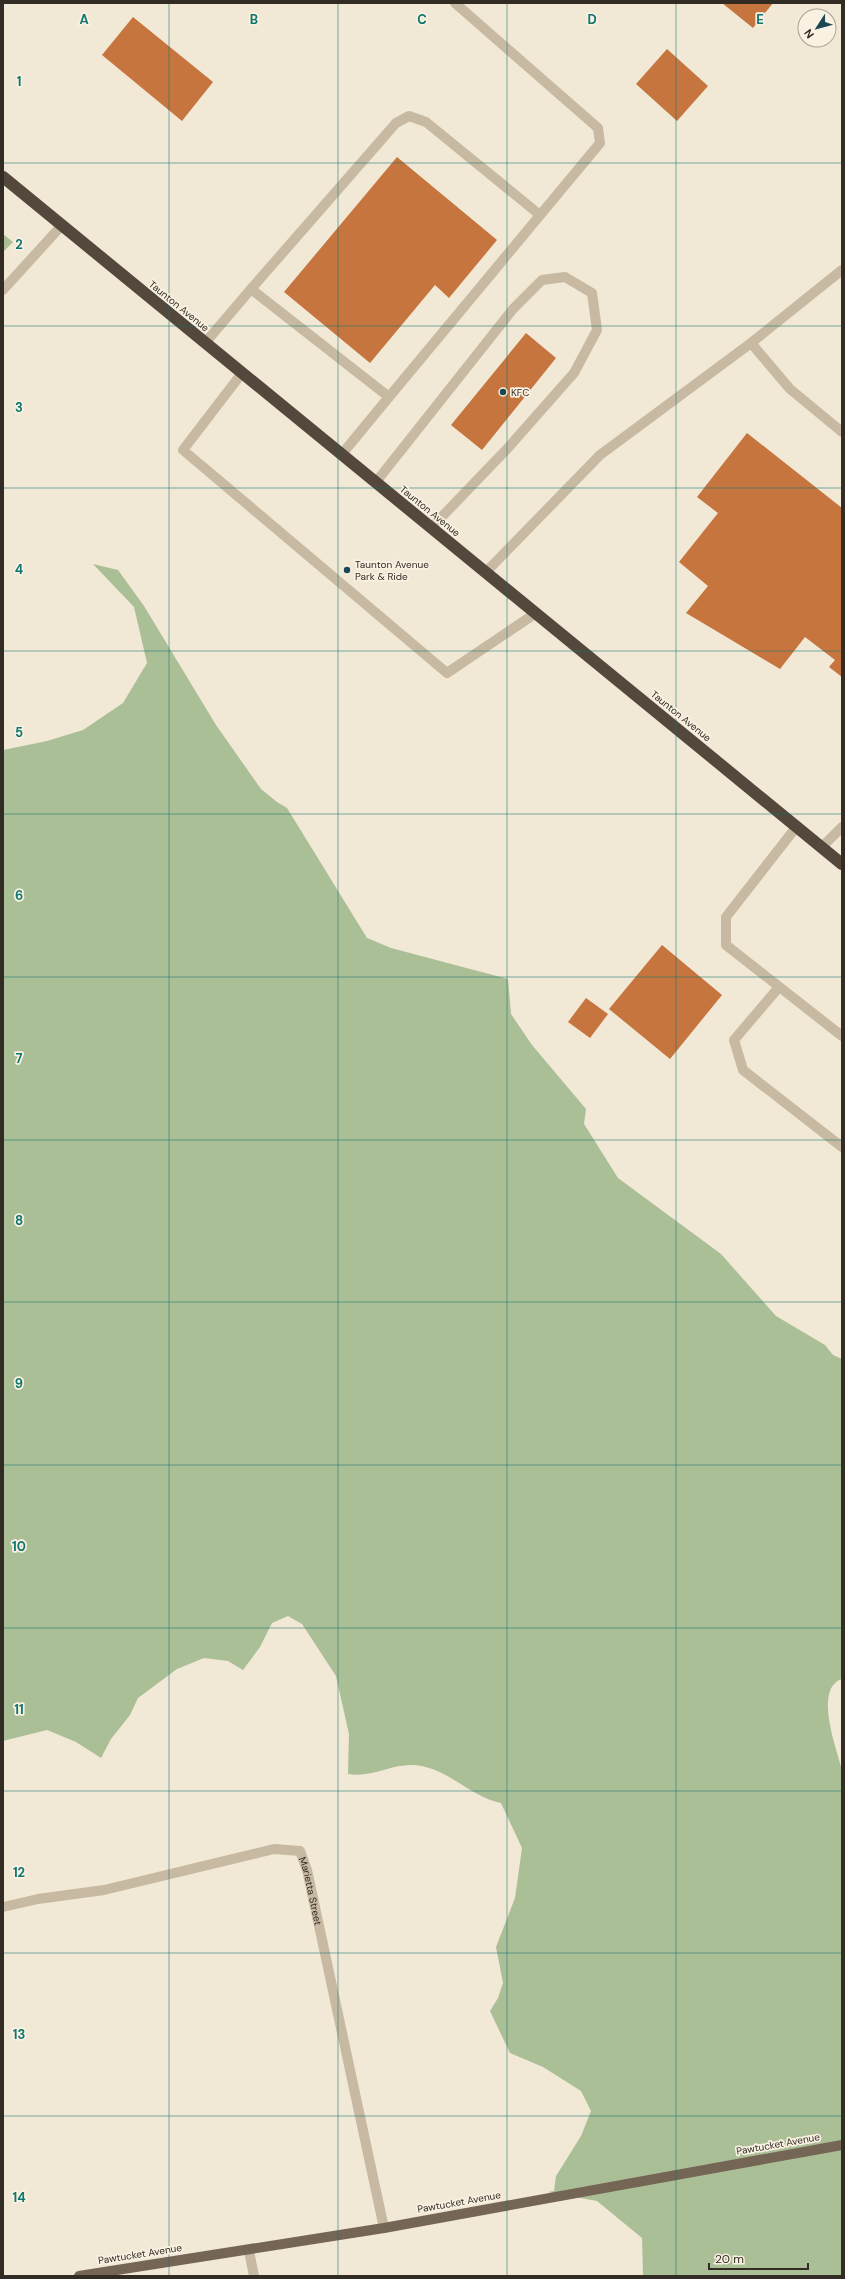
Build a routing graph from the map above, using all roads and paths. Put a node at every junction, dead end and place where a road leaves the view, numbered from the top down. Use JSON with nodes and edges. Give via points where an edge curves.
{"nodes":[{"id":1,"x":454,"y":3,"type":"edge"},
{"id":2,"x":3,"y":177,"type":"edge"},
{"id":3,"x":540,"y":215,"type":"junction"},
{"id":4,"x":62,"y":225,"type":"junction"},
{"id":5,"x":842,"y":270,"type":"edge"},
{"id":6,"x":251,"y":289,"type":"junction"},
{"id":7,"x":3,"y":290,"type":"edge"},
{"id":8,"x":205,"y":343,"type":"junction"},
{"id":9,"x":751,"y":343,"type":"junction"},
{"id":10,"x":242,"y":373,"type":"junction"},
{"id":11,"x":389,"y":397,"type":"junction"},
{"id":12,"x":842,"y":432,"type":"edge"},
{"id":13,"x":342,"y":454,"type":"junction"},
{"id":14,"x":376,"y":482,"type":"junction"},
{"id":15,"x":432,"y":528,"type":"junction"},
{"id":16,"x":486,"y":572,"type":"junction"},
{"id":17,"x":536,"y":613,"type":"junction"},
{"id":18,"x":796,"y":826,"type":"junction"},
{"id":19,"x":842,"y":826,"type":"edge"},
{"id":20,"x":822,"y":847,"type":"junction"},
{"id":21,"x":842,"y":864,"type":"edge"},
{"id":22,"x":779,"y":987,"type":"junction"},
{"id":23,"x":842,"y":1036,"type":"edge"},
{"id":24,"x":842,"y":1147,"type":"edge"},
{"id":25,"x":3,"y":1907,"type":"edge"},
{"id":26,"x":842,"y":2145,"type":"edge"},
{"id":27,"x":384,"y":2228,"type":"junction"},
{"id":28,"x":250,"y":2251,"type":"junction"},
{"id":29,"x":79,"y":2276,"type":"edge"},
{"id":30,"x":254,"y":2276,"type":"edge"}],
"edges":[{"from":1,"to":3,"type":"street","via":[[598,128],[600,143]]},
{"from":2,"to":4,"type":"highway","name":"Taunton Avenue"},
{"from":3,"to":6,"type":"street","via":[[426,122],[409,116],[396,123]]},
{"from":3,"to":11,"type":"street"},
{"from":4,"to":7,"type":"street"},
{"from":4,"to":8,"type":"highway","name":"Taunton Avenue"},
{"from":5,"to":9,"type":"street"},
{"from":6,"to":8,"type":"street"},
{"from":6,"to":11,"type":"street"},
{"from":8,"to":10,"type":"highway","name":"Taunton Avenue"},
{"from":9,"to":12,"type":"street","via":[[790,389]]},
{"from":9,"to":16,"type":"street","via":[[600,455]]},
{"from":10,"to":13,"type":"highway","name":"Taunton Avenue"},
{"from":10,"to":17,"type":"street","via":[[183,450],[447,673]]},
{"from":11,"to":13,"type":"street"},
{"from":13,"to":14,"type":"highway","name":"Taunton Avenue"},
{"from":14,"to":15,"type":"highway","name":"Taunton Avenue"},
{"from":14,"to":15,"type":"street","via":[[513,309],[542,280],[565,277],[592,293],[597,330],[574,373]]},
{"from":15,"to":16,"type":"highway","name":"Taunton Avenue"},
{"from":16,"to":17,"type":"highway","name":"Taunton Avenue"},
{"from":17,"to":18,"type":"highway","name":"Taunton Avenue"},
{"from":18,"to":20,"type":"highway","name":"Taunton Avenue"},
{"from":18,"to":22,"type":"street","via":[[726,917],[726,945]]},
{"from":19,"to":20,"type":"street"},
{"from":20,"to":21,"type":"highway","name":"Taunton Avenue"},
{"from":22,"to":23,"type":"street"},
{"from":22,"to":24,"type":"street","via":[[734,1040],[743,1070]]},
{"from":25,"to":27,"type":"street","name":"Marietta Street","via":[[38,1899],[104,1890],[274,1849],[300,1851],[307,1870]]},
{"from":26,"to":27,"type":"main road","name":"Pawtucket Avenue"},
{"from":27,"to":28,"type":"main road","name":"Pawtucket Avenue"},
{"from":28,"to":29,"type":"main road","name":"Pawtucket Avenue"},
{"from":28,"to":30,"type":"street"}]}
